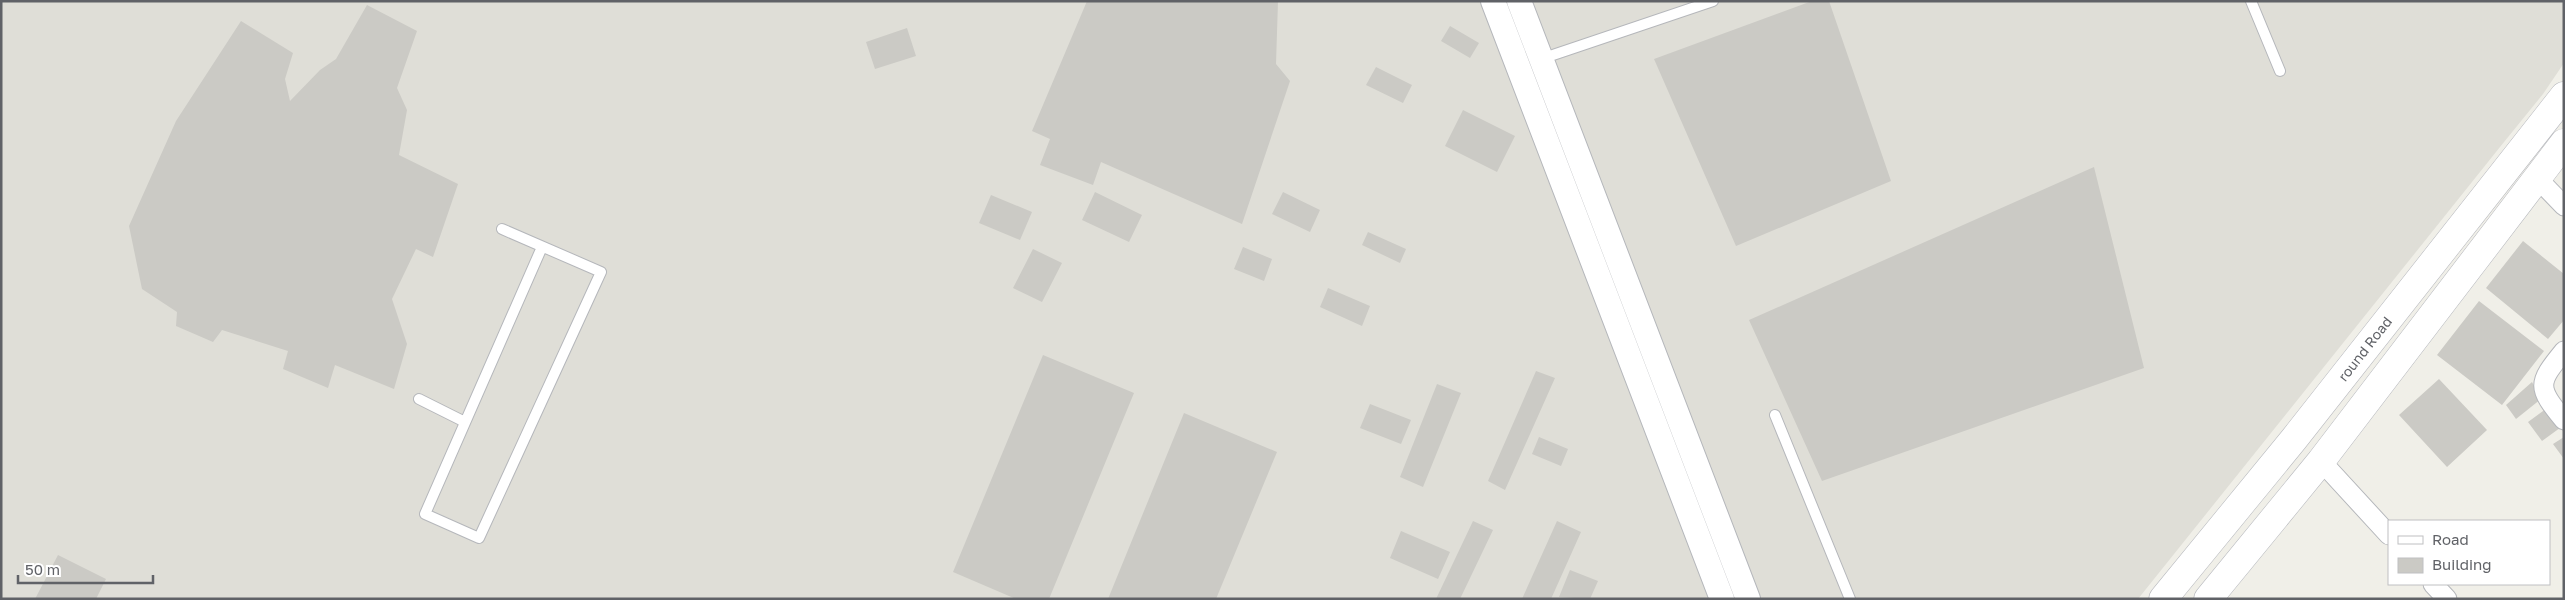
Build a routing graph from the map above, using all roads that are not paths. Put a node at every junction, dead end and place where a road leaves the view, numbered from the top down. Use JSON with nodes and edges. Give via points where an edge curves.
{"nodes":[{"id":1,"x":1493,"y":1,"type":"edge"},
{"id":2,"x":1519,"y":1,"type":"edge"},
{"id":3,"x":1713,"y":1,"type":"edge"},
{"id":4,"x":2250,"y":1,"type":"edge"},
{"id":5,"x":1541,"y":59,"type":"junction"},
{"id":6,"x":2280,"y":71,"type":"dead end"},
{"id":7,"x":2564,"y":96,"type":"edge"},
{"id":8,"x":2564,"y":143,"type":"edge"},
{"id":9,"x":2537,"y":178,"type":"junction"},
{"id":10,"x":2564,"y":206,"type":"edge"},
{"id":11,"x":502,"y":229,"type":"dead end"},
{"id":12,"x":542,"y":246,"type":"junction"},
{"id":13,"x":2564,"y":351,"type":"edge"},
{"id":14,"x":419,"y":398,"type":"dead end"},
{"id":15,"x":1775,"y":415,"type":"dead end"},
{"id":16,"x":2564,"y":420,"type":"edge"},
{"id":17,"x":465,"y":422,"type":"junction"},
{"id":18,"x":2294,"y":439,"type":"junction"},
{"id":19,"x":2321,"y":461,"type":"junction"},
{"id":20,"x":2388,"y":534,"type":"edge"},
{"id":21,"x":2434,"y":585,"type":"edge"},
{"id":22,"x":1722,"y":599,"type":"edge"},
{"id":23,"x":1748,"y":599,"type":"edge"},
{"id":24,"x":1850,"y":599,"type":"edge"},
{"id":25,"x":2163,"y":599,"type":"edge"},
{"id":26,"x":2208,"y":599,"type":"edge"},
{"id":27,"x":2447,"y":599,"type":"edge"}],
"edges":[{"from":1,"to":22,"type":"street"},
{"from":2,"to":5,"type":"street"},
{"from":3,"to":5,"type":"lane"},
{"from":4,"to":6,"type":"lane"},
{"from":5,"to":23,"type":"street"},
{"from":7,"to":18,"type":"main road","name":"round Road"},
{"from":8,"to":9,"type":"main road"},
{"from":9,"to":10,"type":"street"},
{"from":9,"to":19,"type":"main road"},
{"from":11,"to":12,"type":"lane"},
{"from":12,"to":17,"type":"lane"},
{"from":12,"to":17,"type":"lane","via":[[601,272],[479,538],[425,514]]},
{"from":13,"to":16,"type":"street","via":[[2546,374],[2542,388]]},
{"from":14,"to":17,"type":"lane"},
{"from":15,"to":24,"type":"lane"},
{"from":18,"to":19,"type":"main road"},
{"from":18,"to":25,"type":"main road","name":"round Road"},
{"from":19,"to":20,"type":"street"},
{"from":19,"to":26,"type":"main road"},
{"from":21,"to":27,"type":"street"}]}
